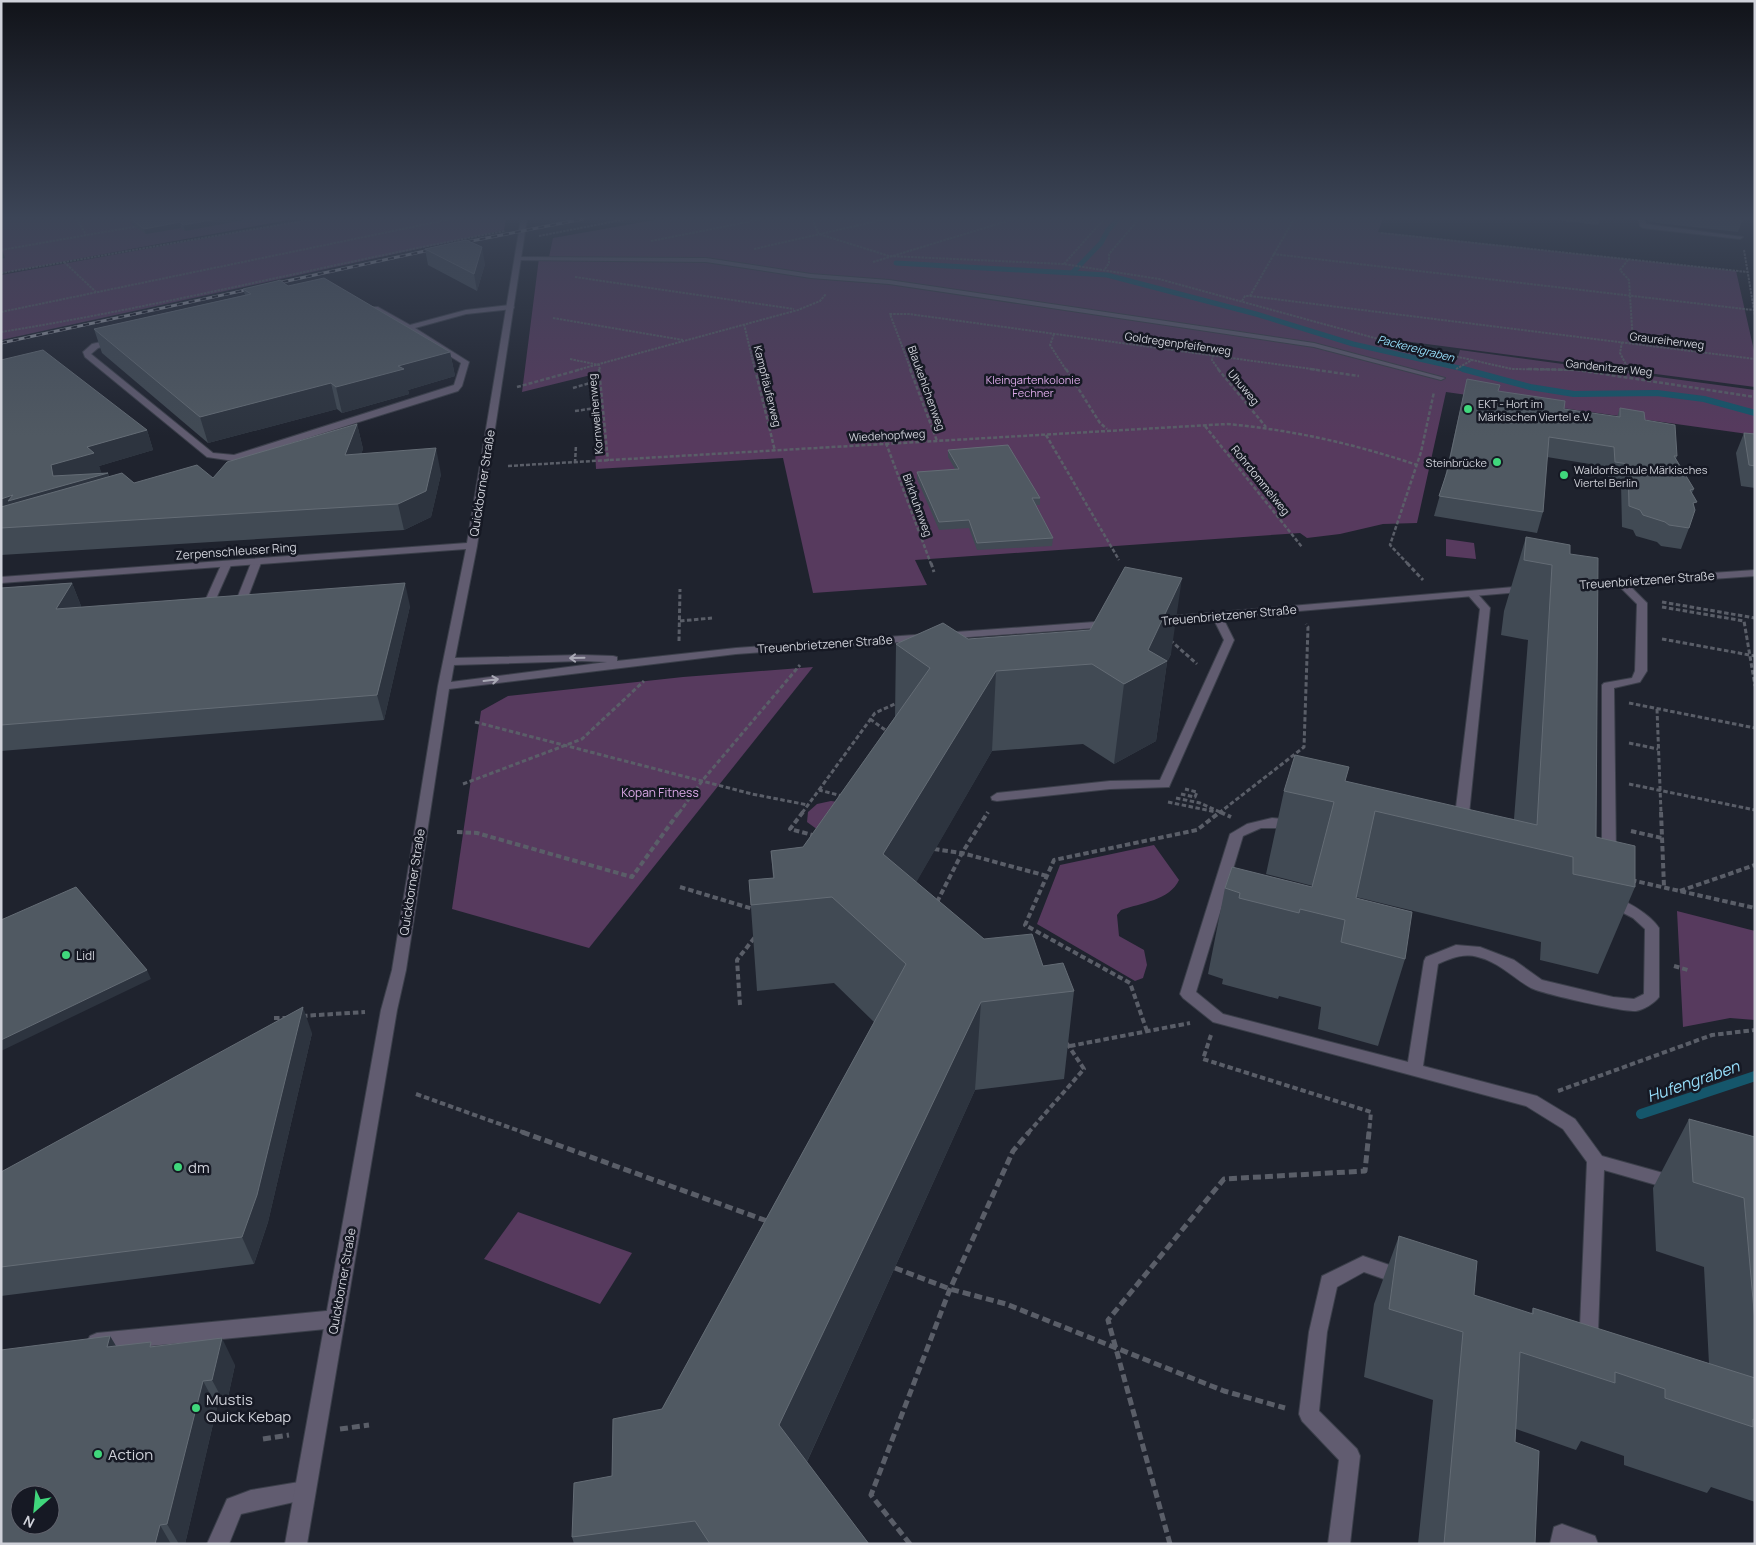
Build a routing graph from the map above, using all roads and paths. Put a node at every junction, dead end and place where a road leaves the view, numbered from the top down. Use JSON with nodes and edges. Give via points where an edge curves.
{"nodes":[{"id":1,"x":100,"y":291,"type":"edge"},
{"id":2,"x":222,"y":291,"type":"edge"},
{"id":3,"x":513,"y":291,"type":"edge"},
{"id":4,"x":669,"y":291,"type":"edge"},
{"id":5,"x":828,"y":291,"type":"edge"},
{"id":6,"x":951,"y":291,"type":"edge"},
{"id":7,"x":1203,"y":291,"type":"edge"},
{"id":8,"x":1253,"y":291,"type":"edge"},
{"id":9,"x":1603,"y":291,"type":"edge"},
{"id":10,"x":1750,"y":291,"type":"edge"},
{"id":11,"x":96,"y":292,"type":"joint"},
{"id":12,"x":1629,"y":294,"type":"junction"},
{"id":13,"x":1250,"y":296,"type":"junction"},
{"id":14,"x":1242,"y":302,"type":"junction"},
{"id":15,"x":369,"y":306,"type":"edge"},
{"id":16,"x":510,"y":307,"type":"junction"},
{"id":17,"x":798,"y":310,"type":"junction"},
{"id":18,"x":1753,"y":310,"type":"junction"},
{"id":19,"x":1,"y":312,"type":"edge"},
{"id":20,"x":890,"y":314,"type":"joint"},
{"id":21,"x":1755,"y":316,"type":"edge"},
{"id":22,"x":553,"y":318,"type":"dead end"},
{"id":23,"x":744,"y":324,"type":"junction"},
{"id":24,"x":409,"y":326,"type":"junction"},
{"id":25,"x":1,"y":332,"type":"edge"},
{"id":26,"x":1054,"y":334,"type":"junction"},
{"id":27,"x":121,"y":338,"type":"edge"},
{"id":28,"x":686,"y":340,"type":"junction"},
{"id":29,"x":1622,"y":342,"type":"junction"},
{"id":30,"x":1633,"y":343,"type":"junction"},
{"id":31,"x":1213,"y":355,"type":"junction"},
{"id":32,"x":570,"y":359,"type":"dead end"},
{"id":33,"x":1755,"y":359,"type":"edge"},
{"id":34,"x":1472,"y":360,"type":"junction"},
{"id":35,"x":1462,"y":364,"type":"dead end"},
{"id":36,"x":599,"y":365,"type":"junction"},
{"id":37,"x":1632,"y":377,"type":"junction"},
{"id":38,"x":1367,"y":378,"type":"dead end"},
{"id":39,"x":1441,"y":378,"type":"joint"},
{"id":40,"x":600,"y":380,"type":"junction"},
{"id":41,"x":518,"y":387,"type":"dead end"},
{"id":42,"x":573,"y":388,"type":"dead end"},
{"id":43,"x":1754,"y":397,"type":"edge"},
{"id":44,"x":603,"y":407,"type":"junction"},
{"id":45,"x":575,"y":411,"type":"dead end"},
{"id":46,"x":1204,"y":425,"type":"junction"},
{"id":47,"x":1267,"y":427,"type":"junction"},
{"id":48,"x":1107,"y":430,"type":"junction"},
{"id":49,"x":1046,"y":435,"type":"junction"},
{"id":50,"x":937,"y":441,"type":"junction"},
{"id":51,"x":886,"y":443,"type":"junction"},
{"id":52,"x":576,"y":445,"type":"dead end"},
{"id":53,"x":775,"y":451,"type":"junction"},
{"id":54,"x":608,"y":461,"type":"junction"},
{"id":55,"x":575,"y":463,"type":"junction"},
{"id":56,"x":1417,"y":465,"type":"junction"},
{"id":57,"x":508,"y":466,"type":"dead end"},
{"id":58,"x":472,"y":546,"type":"junction"},
{"id":59,"x":1302,"y":547,"type":"dead end"},
{"id":60,"x":1119,"y":560,"type":"dead end"},
{"id":61,"x":256,"y":562,"type":"junction"},
{"id":62,"x":226,"y":565,"type":"junction"},
{"id":63,"x":934,"y":572,"type":"dead end"},
{"id":64,"x":1755,"y":573,"type":"edge"},
{"id":65,"x":1,"y":580,"type":"edge"},
{"id":66,"x":1620,"y":582,"type":"junction"},
{"id":67,"x":1427,"y":584,"type":"dead end"},
{"id":68,"x":1567,"y":586,"type":"edge"},
{"id":69,"x":1538,"y":588,"type":"edge"},
{"id":70,"x":680,"y":589,"type":"dead end"},
{"id":71,"x":1472,"y":594,"type":"junction"},
{"id":72,"x":259,"y":599,"type":"edge"},
{"id":73,"x":1639,"y":600,"type":"junction"},
{"id":74,"x":198,"y":611,"type":"edge"},
{"id":75,"x":1217,"y":616,"type":"junction"},
{"id":76,"x":712,"y":618,"type":"dead end"},
{"id":77,"x":1755,"y":618,"type":"edge"},
{"id":78,"x":680,"y":621,"type":"junction"},
{"id":79,"x":1145,"y":621,"type":"edge"},
{"id":80,"x":1118,"y":623,"type":"edge"},
{"id":81,"x":1306,"y":624,"type":"dead end"},
{"id":82,"x":1642,"y":635,"type":"junction"},
{"id":83,"x":1165,"y":636,"type":"edge"},
{"id":84,"x":679,"y":642,"type":"dead end"},
{"id":85,"x":1749,"y":655,"type":"junction"},
{"id":86,"x":1755,"y":656,"type":"edge"},
{"id":87,"x":643,"y":660,"type":"junction"},
{"id":88,"x":449,"y":662,"type":"junction"},
{"id":89,"x":801,"y":664,"type":"dead end"},
{"id":90,"x":1213,"y":677,"type":"junction"},
{"id":91,"x":646,"y":678,"type":"dead end"},
{"id":92,"x":444,"y":686,"type":"junction"},
{"id":93,"x":1755,"y":686,"type":"edge"},
{"id":94,"x":1608,"y":699,"type":"junction"},
{"id":95,"x":900,"y":702,"type":"dead end"},
{"id":96,"x":1657,"y":709,"type":"junction"},
{"id":97,"x":870,"y":720,"type":"junction"},
{"id":98,"x":475,"y":722,"type":"dead end"},
{"id":99,"x":1755,"y":728,"type":"edge"},
{"id":100,"x":895,"y":737,"type":"edge"},
{"id":101,"x":1608,"y":738,"type":"junction"},
{"id":102,"x":565,"y":747,"type":"junction"},
{"id":103,"x":1658,"y":749,"type":"junction"},
{"id":104,"x":1609,"y":780,"type":"junction"},
{"id":105,"x":702,"y":781,"type":"junction"},
{"id":106,"x":463,"y":784,"type":"dead end"},
{"id":107,"x":819,"y":790,"type":"junction"},
{"id":108,"x":1660,"y":791,"type":"junction"},
{"id":109,"x":878,"y":796,"type":"edge"},
{"id":110,"x":996,"y":797,"type":"joint"},
{"id":111,"x":873,"y":804,"type":"junction"},
{"id":112,"x":1200,"y":804,"type":"dead end"},
{"id":113,"x":808,"y":805,"type":"junction"},
{"id":114,"x":1186,"y":806,"type":"dead end"},
{"id":115,"x":1755,"y":810,"type":"edge"},
{"id":116,"x":1221,"y":813,"type":"junction"},
{"id":117,"x":1609,"y":826,"type":"junction"},
{"id":118,"x":856,"y":828,"type":"junction"},
{"id":119,"x":864,"y":830,"type":"edge"},
{"id":120,"x":457,"y":832,"type":"dead end"},
{"id":121,"x":1311,"y":832,"type":"edge"},
{"id":122,"x":1662,"y":838,"type":"junction"},
{"id":123,"x":1459,"y":841,"type":"edge"},
{"id":124,"x":846,"y":844,"type":"junction"},
{"id":125,"x":934,"y":849,"type":"dead end"},
{"id":126,"x":840,"y":852,"type":"edge"},
{"id":127,"x":962,"y":853,"type":"junction"},
{"id":128,"x":1755,"y":864,"type":"edge"},
{"id":129,"x":1047,"y":876,"type":"junction"},
{"id":130,"x":1609,"y":879,"type":"junction"},
{"id":131,"x":680,"y":887,"type":"dead end"},
{"id":132,"x":1664,"y":887,"type":"junction"},
{"id":133,"x":1680,"y":891,"type":"junction"},
{"id":134,"x":1755,"y":908,"type":"edge"},
{"id":135,"x":755,"y":910,"type":"edge"},
{"id":136,"x":933,"y":910,"type":"edge"},
{"id":137,"x":761,"y":930,"type":"edge"},
{"id":138,"x":740,"y":1005,"type":"dead end"},
{"id":139,"x":389,"y":1010,"type":"junction"},
{"id":140,"x":274,"y":1018,"type":"dead end"},
{"id":141,"x":1218,"y":1018,"type":"junction"},
{"id":142,"x":1755,"y":1030,"type":"edge"},
{"id":143,"x":1147,"y":1031,"type":"junction"},
{"id":144,"x":1063,"y":1039,"type":"edge"},
{"id":145,"x":1070,"y":1046,"type":"junction"},
{"id":146,"x":1415,"y":1070,"type":"junction"},
{"id":147,"x":416,"y":1094,"type":"dead end"},
{"id":148,"x":1531,"y":1101,"type":"junction"},
{"id":149,"x":1596,"y":1161,"type":"junction"},
{"id":150,"x":1692,"y":1188,"type":"edge"},
{"id":151,"x":773,"y":1223,"type":"edge"},
{"id":152,"x":895,"y":1268,"type":"dead end"},
{"id":153,"x":1417,"y":1282,"type":"edge"},
{"id":154,"x":950,"y":1289,"type":"junction"},
{"id":155,"x":336,"y":1319,"type":"junction"},
{"id":156,"x":80,"y":1344,"type":"edge"},
{"id":157,"x":1566,"y":1346,"type":"edge"},
{"id":158,"x":1116,"y":1348,"type":"junction"},
{"id":159,"x":1309,"y":1414,"type":"junction"},
{"id":160,"x":305,"y":1491,"type":"junction"},
{"id":161,"x":218,"y":1544,"type":"edge"},
{"id":162,"x":296,"y":1544,"type":"edge"},
{"id":163,"x":910,"y":1544,"type":"edge"},
{"id":164,"x":1170,"y":1544,"type":"edge"},
{"id":165,"x":1339,"y":1544,"type":"edge"},
{"id":166,"x":1561,"y":1544,"type":"edge"},
{"id":167,"x":1587,"y":1544,"type":"edge"}],
"edges":[{"from":1,"to":11,"type":"path"},
{"from":2,"to":25,"type":"path"},
{"from":3,"to":16,"type":"street","name":"Quickborner Straße"},
{"from":4,"to":17,"type":"path"},
{"from":5,"to":17,"type":"path","via":[[820,301]]},
{"from":6,"to":39,"type":"street","via":[[1314,345]]},
{"from":7,"to":14,"type":"path","name":"Gandenitzer Weg"},
{"from":8,"to":13,"type":"path"},
{"from":9,"to":12,"type":"path"},
{"from":10,"to":18,"type":"path"},
{"from":11,"to":19,"type":"path"},
{"from":12,"to":18,"type":"path"},
{"from":12,"to":30,"type":"path"},
{"from":13,"to":14,"type":"path","via":[[1244,296]]},
{"from":13,"to":29,"type":"path","name":"Graureiherweg"},
{"from":14,"to":34,"type":"path","name":"Gandenitzer Weg","via":[[1393,343]]},
{"from":15,"to":24,"type":"street"},
{"from":16,"to":24,"type":"street","via":[[466,312]]},
{"from":16,"to":58,"type":"street","name":"Quickborner Straße"},
{"from":17,"to":23,"type":"path"},
{"from":18,"to":21,"type":"path"},
{"from":20,"to":26,"type":"path","name":"Goldregenpfeiferweg"},
{"from":20,"to":50,"type":"path","name":"Blaukehlchenweg"},
{"from":22,"to":28,"type":"path"},
{"from":23,"to":28,"type":"path"},
{"from":23,"to":53,"type":"path","name":"Kampfläuferweg"},
{"from":24,"to":27,"type":"street","via":[[465,362],[455,390],[234,458],[210,455],[88,355],[87,352],[96,346]]},
{"from":26,"to":31,"type":"path","name":"Goldregenpfeiferweg"},
{"from":26,"to":48,"type":"path","via":[[1050,345]]},
{"from":28,"to":36,"type":"path"},
{"from":29,"to":30,"type":"path","name":"Graureiherweg"},
{"from":29,"to":37,"type":"path","via":[[1620,353]]},
{"from":30,"to":33,"type":"path","name":"Graureiherweg"},
{"from":31,"to":38,"type":"path","name":"Goldregenpfeiferweg"},
{"from":31,"to":47,"type":"path","name":"Uhuweg","via":[[1217,368]]},
{"from":32,"to":36,"type":"path"},
{"from":34,"to":35,"type":"path"},
{"from":34,"to":37,"type":"path","name":"Gandenitzer Weg","via":[[1512,369],[1578,370]]},
{"from":36,"to":40,"type":"path","name":"Kornweihenweg"},
{"from":36,"to":41,"type":"path"},
{"from":37,"to":43,"type":"path","name":"Gandenitzer Weg"},
{"from":39,"to":56,"type":"path","via":[[1435,387]]},
{"from":40,"to":42,"type":"path"},
{"from":40,"to":44,"type":"path","name":"Kornweihenweg"},
{"from":44,"to":45,"type":"path"},
{"from":44,"to":54,"type":"path","name":"Kornweihenweg"},
{"from":46,"to":47,"type":"path","name":"Wiedehopfweg"},
{"from":46,"to":48,"type":"path","name":"Wiedehopfweg"},
{"from":46,"to":59,"type":"path","name":"Rohrdommelweg"},
{"from":47,"to":56,"type":"path","name":"Wiedehopfweg","via":[[1343,441]]},
{"from":48,"to":49,"type":"path","name":"Wiedehopfweg"},
{"from":49,"to":50,"type":"path","name":"Wiedehopfweg"},
{"from":49,"to":60,"type":"path"},
{"from":50,"to":51,"type":"path","name":"Wiedehopfweg"},
{"from":51,"to":53,"type":"path","name":"Wiedehopfweg"},
{"from":51,"to":63,"type":"path","name":"Birkhuhnweg"},
{"from":52,"to":55,"type":"path"},
{"from":53,"to":54,"type":"path","name":"Wiedehopfweg"},
{"from":54,"to":55,"type":"path","name":"Wiedehopfweg"},
{"from":55,"to":57,"type":"path","name":"Wiedehopfweg"},
{"from":56,"to":67,"type":"path","via":[[1390,545]]},
{"from":58,"to":61,"type":"street","name":"Zerpenschleuser Ring"},
{"from":58,"to":88,"type":"street","name":"Quickborner Straße"},
{"from":61,"to":62,"type":"street","name":"Zerpenschleuser Ring"},
{"from":61,"to":72,"type":"street","via":[[241,601]]},
{"from":62,"to":65,"type":"street","name":"Zerpenschleuser Ring"},
{"from":62,"to":74,"type":"street","via":[[208,610]]},
{"from":64,"to":66,"type":"street","name":"Treuenbrietzener Straße"},
{"from":66,"to":68,"type":"street","name":"Treuenbrietzener Straße"},
{"from":66,"to":73,"type":"street"},
{"from":69,"to":71,"type":"street","name":"Treuenbrietzener Straße"},
{"from":70,"to":78,"type":"path"},
{"from":71,"to":75,"type":"street","name":"Treuenbrietzener Straße"},
{"from":71,"to":123,"type":"street","via":[[1485,608]]},
{"from":73,"to":77,"type":"path"},
{"from":73,"to":82,"type":"street"},
{"from":73,"to":85,"type":"path","via":[[1744,622]]},
{"from":75,"to":79,"type":"street","name":"Treuenbrietzener Straße"},
{"from":75,"to":90,"type":"street","via":[[1230,640]]},
{"from":76,"to":78,"type":"path"},
{"from":78,"to":84,"type":"path"},
{"from":80,"to":87,"type":"street","name":"Treuenbrietzener Straße"},
{"from":81,"to":116,"type":"path","via":[[1304,747]]},
{"from":82,"to":85,"type":"path"},
{"from":82,"to":94,"type":"street","via":[[1642,671],[1636,680],[1608,685]]},
{"from":83,"to":90,"type":"path"},
{"from":85,"to":86,"type":"path"},
{"from":85,"to":93,"type":"path"},
{"from":87,"to":88,"type":"street","name":"Treuenbrietzener Straße","one_way":true,"via":[[582,658]]},
{"from":92,"to":87,"type":"street","name":"Treuenbrietzener Straße","one_way":true},
{"from":88,"to":92,"type":"street","name":"Quickborner Straße"},
{"from":89,"to":105,"type":"path"},
{"from":90,"to":110,"type":"street","via":[[1165,784],[1110,785]]},
{"from":91,"to":102,"type":"path","via":[[582,739]]},
{"from":92,"to":139,"type":"street","name":"Quickborner Straße"},
{"from":94,"to":96,"type":"path"},
{"from":94,"to":101,"type":"street"},
{"from":95,"to":97,"type":"path","via":[[875,713]]},
{"from":96,"to":99,"type":"path"},
{"from":96,"to":103,"type":"path"},
{"from":97,"to":100,"type":"path"},
{"from":97,"to":107,"type":"path"},
{"from":98,"to":102,"type":"path"},
{"from":101,"to":103,"type":"path"},
{"from":101,"to":104,"type":"street"},
{"from":102,"to":105,"type":"path"},
{"from":102,"to":106,"type":"path"},
{"from":103,"to":108,"type":"path"},
{"from":104,"to":108,"type":"path"},
{"from":104,"to":117,"type":"street"},
{"from":105,"to":113,"type":"path"},
{"from":105,"to":120,"type":"path","via":[[632,876],[477,833]]},
{"from":107,"to":111,"type":"path"},
{"from":107,"to":113,"type":"path"},
{"from":108,"to":115,"type":"path"},
{"from":108,"to":122,"type":"path"},
{"from":109,"to":111,"type":"path"},
{"from":110,"to":127,"type":"path"},
{"from":111,"to":118,"type":"path"},
{"from":112,"to":116,"type":"path"},
{"from":113,"to":124,"type":"path","via":[[790,829]]},
{"from":114,"to":116,"type":"path"},
{"from":116,"to":129,"type":"path","via":[[1197,830],[1054,860]]},
{"from":117,"to":122,"type":"path"},
{"from":117,"to":130,"type":"street"},
{"from":118,"to":119,"type":"path"},
{"from":118,"to":124,"type":"path"},
{"from":121,"to":141,"type":"street","via":[[1296,824],[1270,821],[1250,826],[1237,834],[1188,994]]},
{"from":122,"to":132,"type":"path"},
{"from":124,"to":126,"type":"path"},
{"from":125,"to":127,"type":"path"},
{"from":127,"to":129,"type":"path"},
{"from":127,"to":136,"type":"path"},
{"from":128,"to":133,"type":"path"},
{"from":129,"to":143,"type":"path","via":[[1025,925],[1130,984]]},
{"from":130,"to":132,"type":"path"},
{"from":130,"to":146,"type":"street","via":[[1609,901],[1638,915],[1652,928],[1651,997],[1636,1005],[1613,1003],[1537,984],[1510,964],[1480,952],[1456,950],[1431,961]]},
{"from":131,"to":135,"type":"path"},
{"from":132,"to":133,"type":"path"},
{"from":133,"to":134,"type":"path"},
{"from":137,"to":138,"type":"path","via":[[737,960]]},
{"from":139,"to":140,"type":"path"},
{"from":139,"to":155,"type":"street","name":"Quickborner Straße"},
{"from":141,"to":143,"type":"path"},
{"from":141,"to":146,"type":"street"},
{"from":141,"to":158,"type":"path","via":[[1202,1059],[1371,1112],[1365,1171],[1224,1180],[1108,1320]]},
{"from":142,"to":148,"type":"path","via":[[1712,1035]]},
{"from":143,"to":145,"type":"path"},
{"from":144,"to":145,"type":"path"},
{"from":145,"to":154,"type":"path","via":[[1084,1069],[1013,1151]]},
{"from":146,"to":148,"type":"street"},
{"from":147,"to":151,"type":"path"},
{"from":148,"to":149,"type":"street","via":[[1569,1124]]},
{"from":149,"to":150,"type":"street"},
{"from":149,"to":157,"type":"street","via":[[1589,1332]]},
{"from":152,"to":154,"type":"path"},
{"from":153,"to":159,"type":"street","via":[[1363,1264],[1329,1282],[1318,1332]]},
{"from":154,"to":158,"type":"path","via":[[1006,1304]]},
{"from":154,"to":163,"type":"path","via":[[872,1495]]},
{"from":155,"to":156,"type":"street"},
{"from":155,"to":160,"type":"street","name":"Quickborner Straße"},
{"from":158,"to":159,"type":"path","via":[[1224,1391]]},
{"from":158,"to":164,"type":"path"},
{"from":159,"to":165,"type":"street","via":[[1350,1456]]},
{"from":160,"to":161,"type":"street","via":[[250,1500],[234,1506]]},
{"from":160,"to":162,"type":"street","name":"Quickborner Straße"},
{"from":166,"to":167,"type":"street","via":[[1562,1535]]}]}
